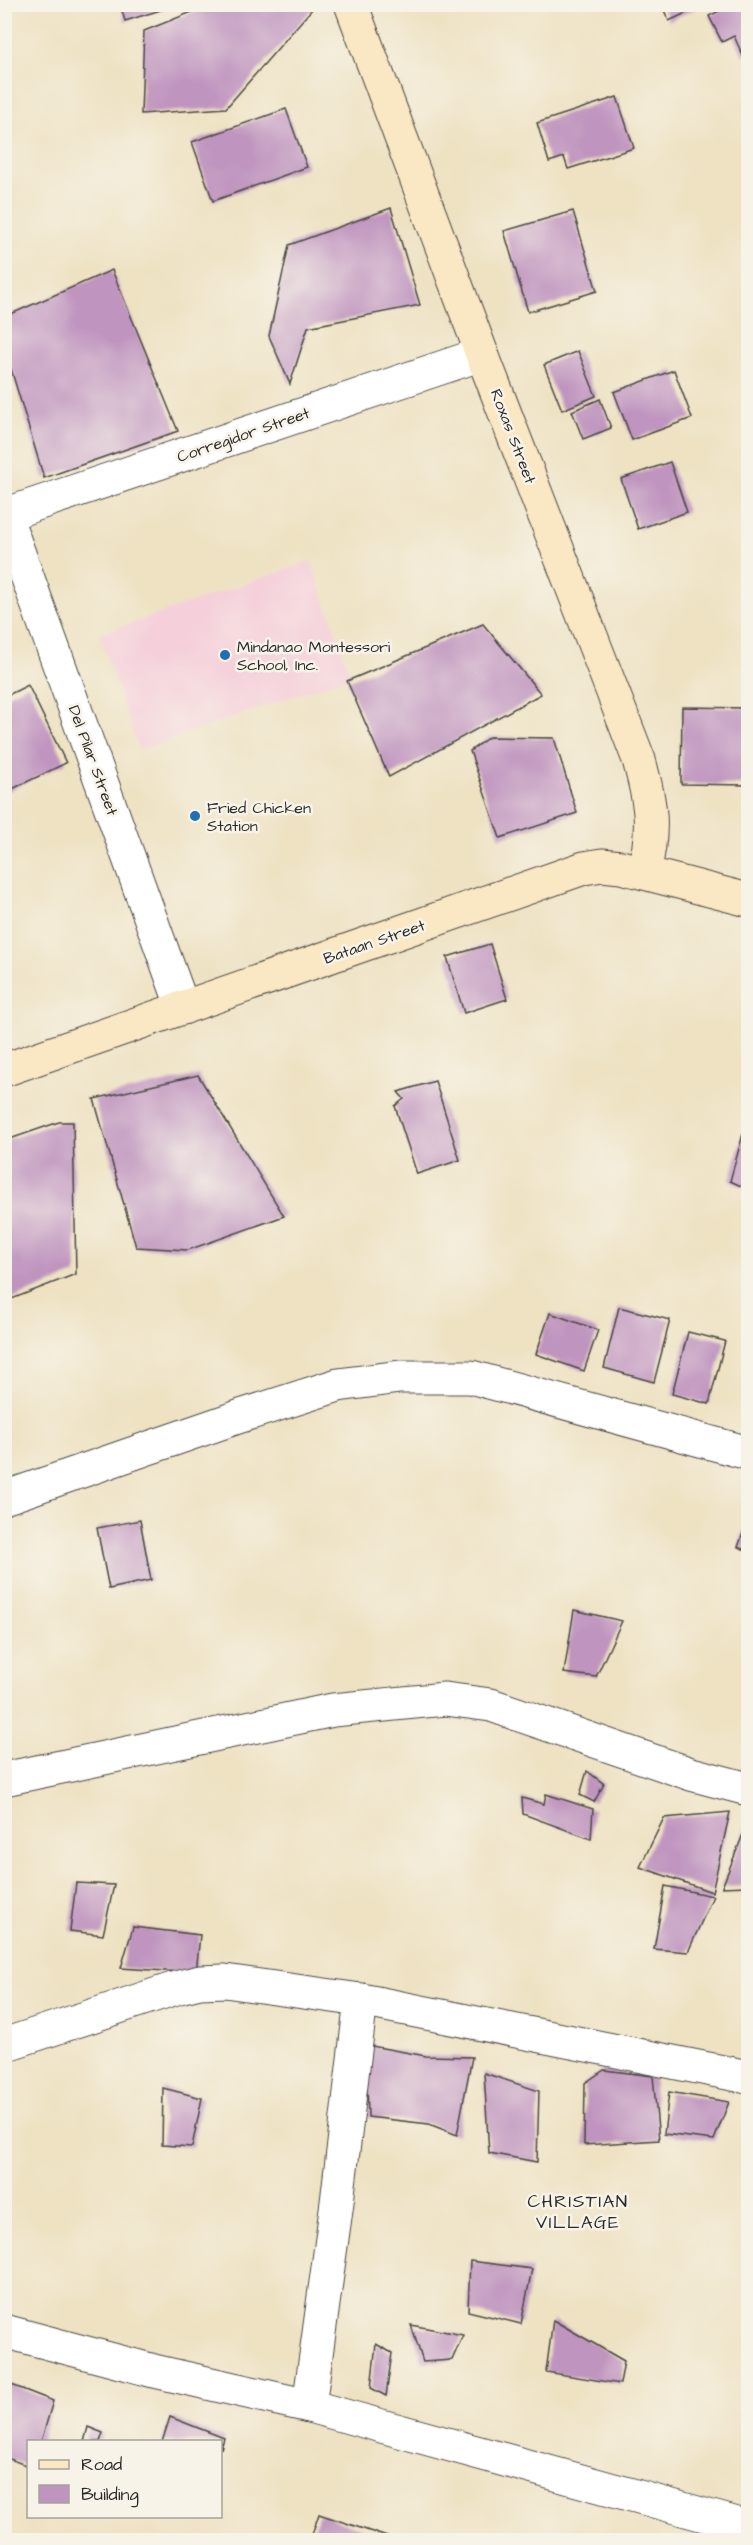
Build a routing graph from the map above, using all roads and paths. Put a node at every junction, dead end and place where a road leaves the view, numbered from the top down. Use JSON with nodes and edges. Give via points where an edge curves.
{"nodes":[{"id":1,"x":351,"y":4,"type":"edge"},
{"id":2,"x":482,"y":354,"type":"junction"},
{"id":3,"x":5,"y":514,"type":"edge"},
{"id":4,"x":644,"y":872,"type":"junction"},
{"id":5,"x":748,"y":900,"type":"edge"},
{"id":6,"x":183,"y":1008,"type":"junction"},
{"id":7,"x":4,"y":1070,"type":"edge"},
{"id":8,"x":748,"y":1453,"type":"edge"},
{"id":9,"x":4,"y":1498,"type":"edge"},
{"id":10,"x":4,"y":1779,"type":"edge"},
{"id":11,"x":748,"y":1789,"type":"edge"},
{"id":12,"x":361,"y":2000,"type":"junction"},
{"id":13,"x":4,"y":2045,"type":"edge"},
{"id":14,"x":748,"y":2077,"type":"edge"},
{"id":15,"x":4,"y":2331,"type":"edge"},
{"id":16,"x":309,"y":2406,"type":"junction"},
{"id":17,"x":748,"y":2527,"type":"edge"}],
"edges":[{"from":1,"to":2,"type":"street","name":"Roxas Street"},
{"from":2,"to":3,"type":"street","name":"Corregidor Street"},
{"from":2,"to":4,"type":"street","name":"Roxas Street","via":[[639,760],[652,818]]},
{"from":3,"to":6,"type":"street","name":"Del Pilar Street"},
{"from":4,"to":5,"type":"street","name":"Bataan Street"},
{"from":4,"to":6,"type":"street","name":"Bataan Street","via":[[602,865],[563,874]]},
{"from":6,"to":7,"type":"street","name":"Bataan Street"},
{"from":8,"to":9,"type":"street","via":[[471,1377],[400,1377],[327,1388]]},
{"from":10,"to":11,"type":"street","via":[[333,1710],[444,1699],[491,1705],[691,1774]]},
{"from":12,"to":13,"type":"street","via":[[225,1981],[200,1982]]},
{"from":12,"to":14,"type":"street"},
{"from":12,"to":16,"type":"street"},
{"from":15,"to":16,"type":"street","via":[[154,2371]]},
{"from":16,"to":17,"type":"street"}]}
